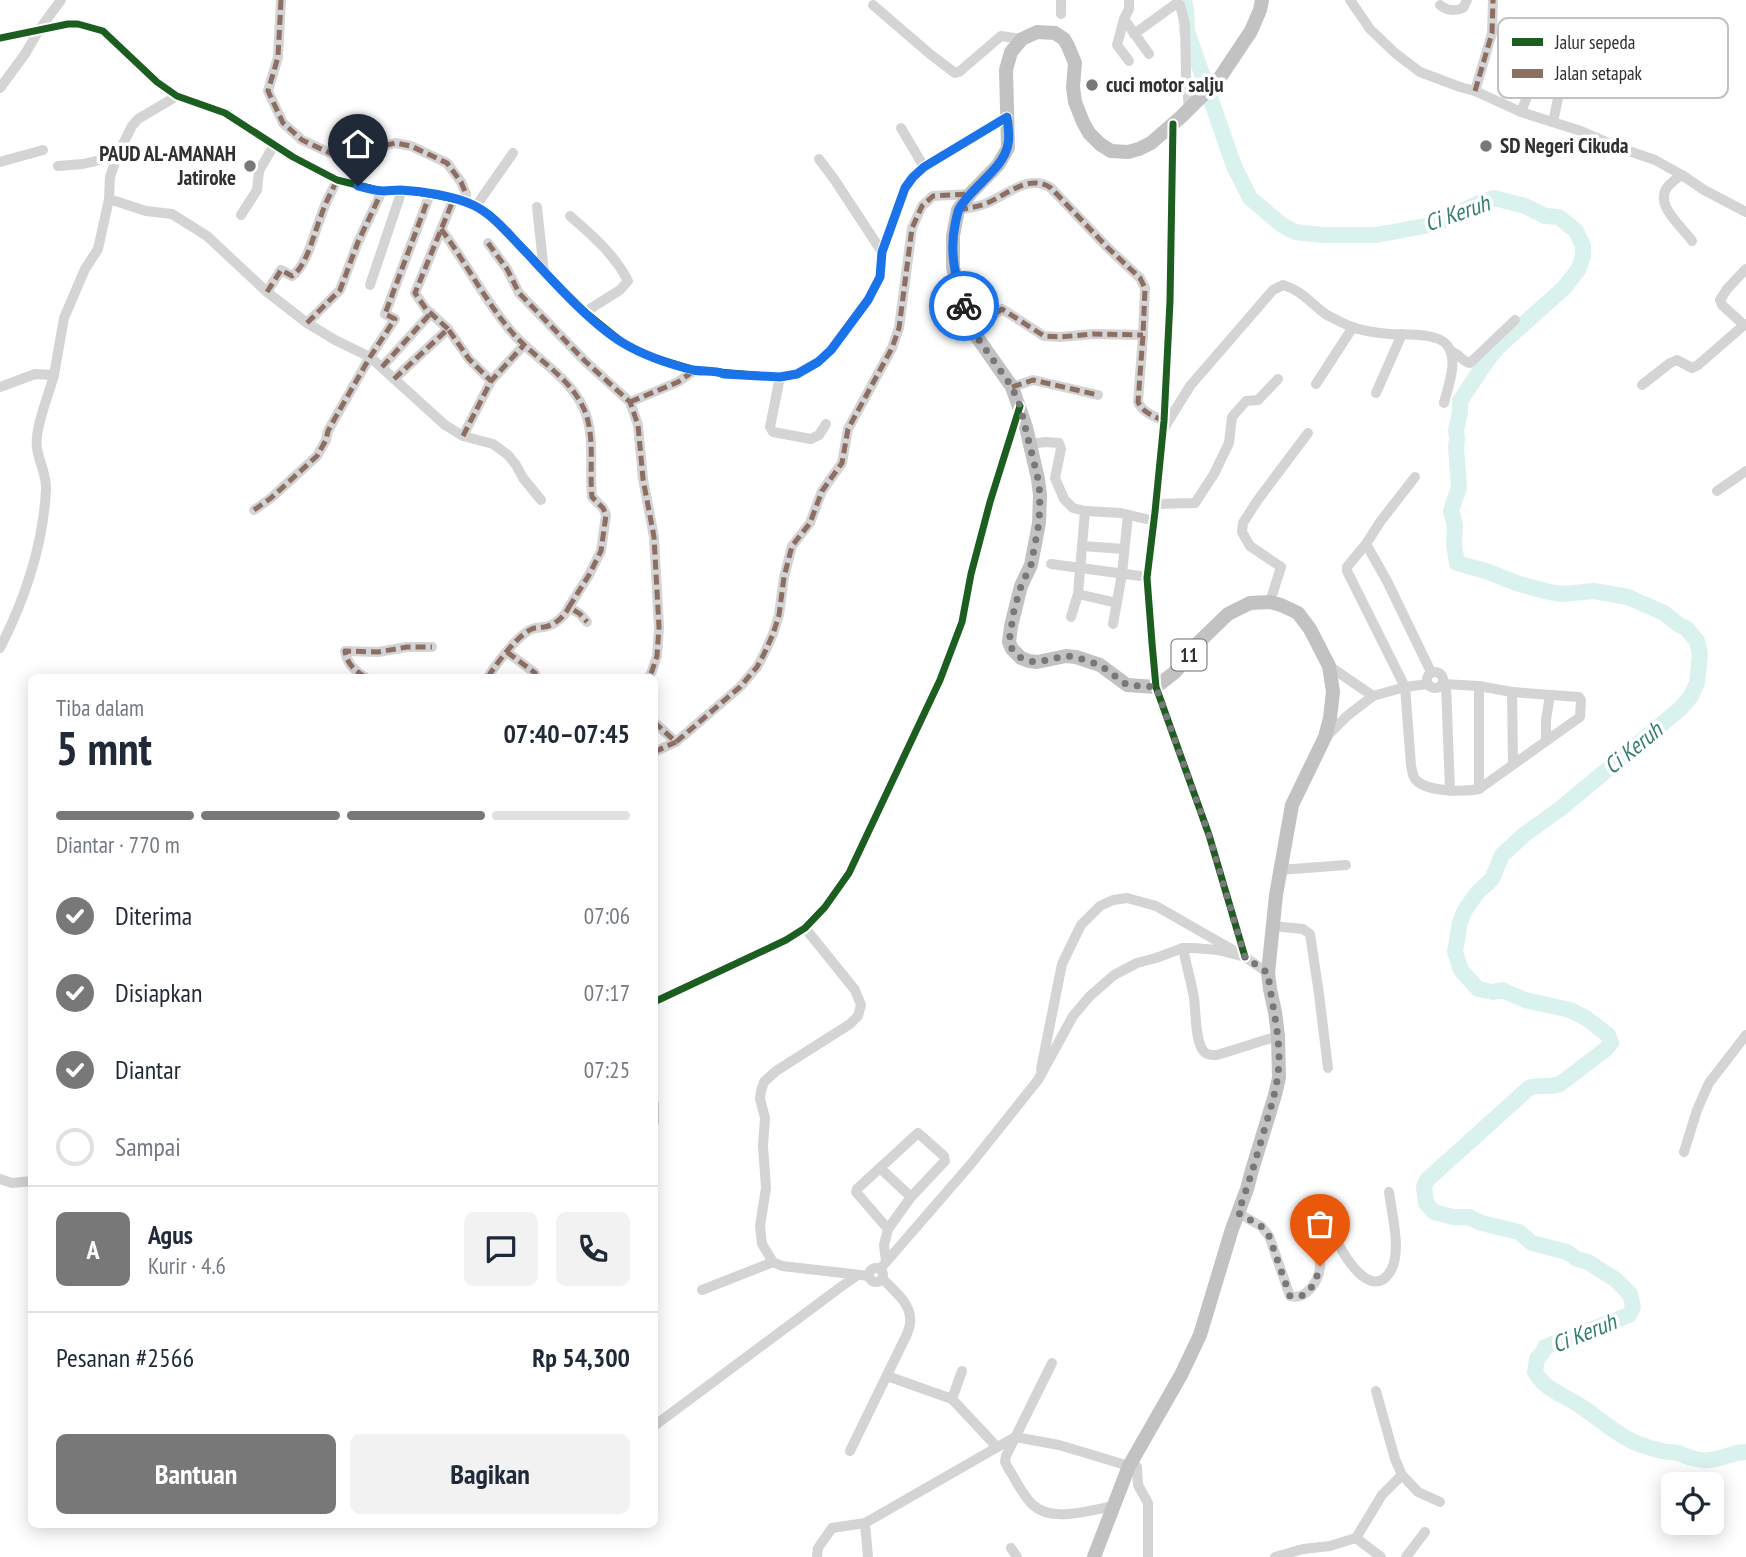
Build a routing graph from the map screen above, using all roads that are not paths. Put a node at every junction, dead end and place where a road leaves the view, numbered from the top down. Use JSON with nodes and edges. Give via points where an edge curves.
{"nodes":[{"id":1,"x":61,"y":0,"type":"edge"},
{"id":2,"x":281,"y":0,"type":"edge"},
{"id":3,"x":1061,"y":0,"type":"edge"},
{"id":4,"x":1129,"y":0,"type":"edge"},
{"id":5,"x":1262,"y":0,"type":"edge"},
{"id":6,"x":1350,"y":0,"type":"edge"},
{"id":7,"x":1467,"y":0,"type":"edge"},
{"id":8,"x":1493,"y":0,"type":"edge"},
{"id":9,"x":873,"y":5,"type":"dead end"},
{"id":10,"x":1440,"y":5,"type":"dead end"},
{"id":11,"x":1061,"y":14,"type":"dead end"},
{"id":12,"x":1124,"y":19,"type":"junction"},
{"id":13,"x":39,"y":30,"type":"junction"},
{"id":14,"x":1134,"y":34,"type":"junction"},
{"id":15,"x":0,"y":38,"type":"edge"},
{"id":16,"x":1021,"y":39,"type":"junction"},
{"id":17,"x":1149,"y":54,"type":"dead end"},
{"id":18,"x":1129,"y":61,"type":"dead end"},
{"id":19,"x":0,"y":89,"type":"edge"},
{"id":20,"x":1475,"y":91,"type":"junction"},
{"id":21,"x":177,"y":96,"type":"junction"},
{"id":22,"x":1526,"y":98,"type":"edge"},
{"id":23,"x":1558,"y":98,"type":"edge"},
{"id":24,"x":1191,"y":107,"type":"junction"},
{"id":25,"x":1521,"y":112,"type":"junction"},
{"id":26,"x":1007,"y":117,"type":"junction"},
{"id":27,"x":1553,"y":122,"type":"junction"},
{"id":28,"x":1173,"y":124,"type":"junction"},
{"id":29,"x":901,"y":128,"type":"dead end"},
{"id":30,"x":274,"y":145,"type":"junction"},
{"id":31,"x":43,"y":150,"type":"dead end"},
{"id":32,"x":513,"y":153,"type":"dead end"},
{"id":33,"x":117,"y":156,"type":"junction"},
{"id":34,"x":819,"y":159,"type":"dead end"},
{"id":35,"x":0,"y":162,"type":"edge"},
{"id":36,"x":58,"y":166,"type":"dead end"},
{"id":37,"x":924,"y":167,"type":"junction"},
{"id":38,"x":1682,"y":175,"type":"junction"},
{"id":39,"x":337,"y":180,"type":"junction"},
{"id":40,"x":401,"y":190,"type":"junction"},
{"id":41,"x":382,"y":191,"type":"junction"},
{"id":42,"x":430,"y":194,"type":"junction"},
{"id":43,"x":970,"y":194,"type":"junction"},
{"id":44,"x":109,"y":199,"type":"junction"},
{"id":45,"x":460,"y":200,"type":"junction"},
{"id":46,"x":476,"y":206,"type":"junction"},
{"id":47,"x":537,"y":207,"type":"dead end"},
{"id":48,"x":958,"y":211,"type":"junction"},
{"id":49,"x":1746,"y":212,"type":"edge"},
{"id":50,"x":241,"y":215,"type":"dead end"},
{"id":51,"x":570,"y":216,"type":"dead end"},
{"id":52,"x":441,"y":229,"type":"junction"},
{"id":53,"x":1692,"y":241,"type":"dead end"},
{"id":54,"x":488,"y":243,"type":"dead end"},
{"id":55,"x":882,"y":252,"type":"junction"},
{"id":56,"x":1746,"y":269,"type":"edge"},
{"id":57,"x":544,"y":272,"type":"junction"},
{"id":58,"x":370,"y":285,"type":"dead end"},
{"id":59,"x":267,"y":292,"type":"junction"},
{"id":60,"x":585,"y":312,"type":"junction"},
{"id":61,"x":431,"y":313,"type":"junction"},
{"id":62,"x":1515,"y":320,"type":"dead end"},
{"id":63,"x":307,"y":323,"type":"junction"},
{"id":64,"x":1745,"y":325,"type":"edge"},
{"id":65,"x":1353,"y":327,"type":"junction"},
{"id":66,"x":448,"y":329,"type":"junction"},
{"id":67,"x":972,"y":330,"type":"junction"},
{"id":68,"x":1402,"y":334,"type":"junction"},
{"id":69,"x":1143,"y":335,"type":"junction"},
{"id":70,"x":523,"y":346,"type":"junction"},
{"id":71,"x":1451,"y":351,"type":"junction"},
{"id":72,"x":370,"y":357,"type":"junction"},
{"id":73,"x":382,"y":367,"type":"junction"},
{"id":74,"x":695,"y":370,"type":"junction"},
{"id":75,"x":54,"y":376,"type":"junction"},
{"id":76,"x":780,"y":377,"type":"junction"},
{"id":77,"x":394,"y":379,"type":"junction"},
{"id":78,"x":1278,"y":379,"type":"dead end"},
{"id":79,"x":491,"y":381,"type":"junction"},
{"id":80,"x":1317,"y":384,"type":"dead end"},
{"id":81,"x":1642,"y":385,"type":"dead end"},
{"id":82,"x":0,"y":387,"type":"edge"},
{"id":83,"x":1012,"y":387,"type":"junction"},
{"id":84,"x":1376,"y":393,"type":"dead end"},
{"id":85,"x":1098,"y":395,"type":"dead end"},
{"id":86,"x":630,"y":402,"type":"junction"},
{"id":87,"x":1444,"y":403,"type":"dead end"},
{"id":88,"x":1020,"y":406,"type":"junction"},
{"id":89,"x":827,"y":424,"type":"dead end"},
{"id":90,"x":1163,"y":426,"type":"junction"},
{"id":91,"x":1308,"y":433,"type":"dead end"},
{"id":92,"x":463,"y":436,"type":"junction"},
{"id":93,"x":1030,"y":444,"type":"junction"},
{"id":94,"x":1746,"y":471,"type":"edge"},
{"id":95,"x":1415,"y":477,"type":"dead end"},
{"id":96,"x":1717,"y":491,"type":"dead end"},
{"id":97,"x":541,"y":499,"type":"dead end"},
{"id":98,"x":1156,"y":504,"type":"junction"},
{"id":99,"x":254,"y":510,"type":"dead end"},
{"id":100,"x":1085,"y":511,"type":"junction"},
{"id":101,"x":1128,"y":515,"type":"junction"},
{"id":102,"x":1146,"y":519,"type":"dead end"},
{"id":103,"x":1366,"y":544,"type":"junction"},
{"id":104,"x":1082,"y":546,"type":"junction"},
{"id":105,"x":1124,"y":549,"type":"junction"},
{"id":106,"x":1051,"y":564,"type":"dead end"},
{"id":107,"x":1080,"y":569,"type":"junction"},
{"id":108,"x":1122,"y":574,"type":"junction"},
{"id":109,"x":1140,"y":576,"type":"dead end"},
{"id":110,"x":1078,"y":594,"type":"junction"},
{"id":111,"x":1270,"y":602,"type":"junction"},
{"id":112,"x":1117,"y":603,"type":"junction"},
{"id":113,"x":569,"y":607,"type":"junction"},
{"id":114,"x":1071,"y":617,"type":"dead end"},
{"id":115,"x":587,"y":622,"type":"dead end"},
{"id":116,"x":1113,"y":624,"type":"dead end"},
{"id":117,"x":432,"y":647,"type":"dead end"},
{"id":118,"x":0,"y":648,"type":"edge"},
{"id":119,"x":507,"y":652,"type":"junction"},
{"id":120,"x":1329,"y":666,"type":"junction"},
{"id":121,"x":1432,"y":672,"type":"junction"},
{"id":122,"x":361,"y":674,"type":"edge"},
{"id":123,"x":490,"y":674,"type":"edge"},
{"id":124,"x":535,"y":674,"type":"edge"},
{"id":125,"x":650,"y":674,"type":"edge"},
{"id":126,"x":1428,"y":684,"type":"junction"},
{"id":127,"x":1444,"y":684,"type":"junction"},
{"id":128,"x":1479,"y":686,"type":"junction"},
{"id":129,"x":1156,"y":687,"type":"junction"},
{"id":130,"x":1405,"y":687,"type":"junction"},
{"id":131,"x":1512,"y":692,"type":"junction"},
{"id":132,"x":1550,"y":695,"type":"junction"},
{"id":133,"x":1373,"y":696,"type":"junction"},
{"id":134,"x":658,"y":726,"type":"edge"},
{"id":135,"x":1325,"y":737,"type":"junction"},
{"id":136,"x":1546,"y":741,"type":"junction"},
{"id":137,"x":676,"y":742,"type":"junction"},
{"id":138,"x":658,"y":750,"type":"edge"},
{"id":139,"x":1513,"y":763,"type":"junction"},
{"id":140,"x":1479,"y":789,"type":"junction"},
{"id":141,"x":1450,"y":791,"type":"junction"},
{"id":142,"x":1346,"y":865,"type":"dead end"},
{"id":143,"x":1280,"y":870,"type":"junction"},
{"id":144,"x":1272,"y":926,"type":"junction"},
{"id":145,"x":805,"y":928,"type":"junction"},
{"id":146,"x":1183,"y":948,"type":"junction"},
{"id":147,"x":1245,"y":957,"type":"junction"},
{"id":148,"x":1268,"y":973,"type":"junction"},
{"id":149,"x":658,"y":1000,"type":"edge"},
{"id":150,"x":1746,"y":1035,"type":"edge"},
{"id":151,"x":1278,"y":1036,"type":"junction"},
{"id":152,"x":1328,"y":1068,"type":"dead end"},
{"id":153,"x":1038,"y":1080,"type":"junction"},
{"id":154,"x":1684,"y":1152,"type":"dead end"},
{"id":155,"x":880,"y":1168,"type":"junction"},
{"id":156,"x":0,"y":1179,"type":"edge"},
{"id":157,"x":28,"y":1181,"type":"edge"},
{"id":158,"x":1389,"y":1192,"type":"dead end"},
{"id":159,"x":911,"y":1197,"type":"junction"},
{"id":160,"x":1238,"y":1213,"type":"junction"},
{"id":161,"x":888,"y":1228,"type":"junction"},
{"id":162,"x":773,"y":1262,"type":"junction"},
{"id":163,"x":883,"y":1269,"type":"junction"},
{"id":164,"x":864,"y":1275,"type":"junction"},
{"id":165,"x":702,"y":1290,"type":"dead end"},
{"id":166,"x":1052,"y":1363,"type":"dead end"},
{"id":167,"x":962,"y":1371,"type":"dead end"},
{"id":168,"x":887,"y":1376,"type":"junction"},
{"id":169,"x":1376,"y":1391,"type":"dead end"},
{"id":170,"x":952,"y":1399,"type":"junction"},
{"id":171,"x":658,"y":1423,"type":"edge"},
{"id":172,"x":1015,"y":1437,"type":"junction"},
{"id":173,"x":997,"y":1447,"type":"junction"},
{"id":174,"x":850,"y":1451,"type":"dead end"},
{"id":175,"x":1130,"y":1464,"type":"junction"},
{"id":176,"x":1402,"y":1475,"type":"junction"},
{"id":177,"x":1440,"y":1502,"type":"dead end"},
{"id":178,"x":1114,"y":1506,"type":"junction"},
{"id":179,"x":865,"y":1524,"type":"junction"},
{"id":180,"x":1426,"y":1532,"type":"dead end"},
{"id":181,"x":1356,"y":1538,"type":"junction"},
{"id":182,"x":817,"y":1557,"type":"edge"},
{"id":183,"x":868,"y":1557,"type":"edge"},
{"id":184,"x":1094,"y":1557,"type":"edge"},
{"id":185,"x":1148,"y":1557,"type":"edge"},
{"id":186,"x":1275,"y":1557,"type":"edge"},
{"id":187,"x":1381,"y":1557,"type":"edge"},
{"id":188,"x":1406,"y":1557,"type":"edge"}],
"edges":[{"from":1,"to":13,"type":"street"},
{"from":2,"to":45,"type":"street","via":[[278,57],[268,90],[283,123],[302,140],[331,153],[357,153],[395,143],[430,153],[447,163],[461,182],[466,194]]},
{"from":3,"to":11,"type":"street"},
{"from":4,"to":12,"type":"street"},
{"from":5,"to":24,"type":"highway","via":[[1251,31],[1219,79]]},
{"from":6,"to":20,"type":"street","via":[[1370,29],[1412,68]]},
{"from":7,"to":10,"type":"street","via":[[1458,10]]},
{"from":8,"to":20,"type":"street","via":[[1492,33]]},
{"from":9,"to":16,"type":"street","via":[[956,73],[1001,36]]},
{"from":12,"to":14,"type":"street"},
{"from":12,"to":18,"type":"street","via":[[1117,44]]},
{"from":13,"to":15,"type":"street"},
{"from":13,"to":19,"type":"street"},
{"from":13,"to":21,"type":"street","via":[[78,24],[103,31]]},
{"from":14,"to":17,"type":"street"},
{"from":14,"to":24,"type":"street","via":[[1180,5]]},
{"from":16,"to":26,"type":"highway","number":"11","via":[[1006,70]]},
{"from":16,"to":28,"type":"highway","via":[[1037,32],[1055,33],[1064,39],[1075,63],[1075,102],[1083,122],[1111,151],[1139,149]]},
{"from":20,"to":25,"type":"street"},
{"from":21,"to":30,"type":"street","via":[[225,113]]},
{"from":21,"to":33,"type":"street","via":[[138,119]]},
{"from":22,"to":25,"type":"street"},
{"from":23,"to":27,"type":"street"},
{"from":24,"to":28,"type":"highway"},
{"from":25,"to":27,"type":"street"},
{"from":26,"to":37,"type":"street"},
{"from":26,"to":43,"type":"highway","number":"11","via":[[1005,154]]},
{"from":27,"to":38,"type":"street","via":[[1655,160]]},
{"from":28,"to":90,"type":"street"},
{"from":29,"to":37,"type":"street"},
{"from":30,"to":39,"type":"street"},
{"from":30,"to":50,"type":"street","via":[[259,171],[257,190]]},
{"from":31,"to":35,"type":"street"},
{"from":32,"to":46,"type":"street"},
{"from":33,"to":36,"type":"street"},
{"from":33,"to":44,"type":"street"},
{"from":34,"to":55,"type":"street"},
{"from":37,"to":55,"type":"street","via":[[905,188]]},
{"from":38,"to":49,"type":"street"},
{"from":38,"to":53,"type":"street","via":[[1669,186],[1664,203]]},
{"from":39,"to":41,"type":"street"},
{"from":39,"to":59,"type":"street","via":[[298,271],[292,276],[281,270]]},
{"from":40,"to":41,"type":"street"},
{"from":40,"to":42,"type":"street"},
{"from":40,"to":58,"type":"street"},
{"from":41,"to":63,"type":"street","via":[[340,290]]},
{"from":42,"to":45,"type":"street"},
{"from":42,"to":72,"type":"street","via":[[385,314],[395,319]]},
{"from":43,"to":48,"type":"highway","number":"11"},
{"from":43,"to":137,"type":"street","via":[[933,196],[922,206],[912,228],[899,328],[848,429],[842,463],[822,491],[810,523],[792,546],[773,634],[757,667],[740,687]]},
{"from":44,"to":59,"type":"street","via":[[172,214],[207,236]]},
{"from":44,"to":75,"type":"street","via":[[97,249],[64,318]]},
{"from":45,"to":46,"type":"street"},
{"from":45,"to":52,"type":"street"},
{"from":46,"to":57,"type":"street","via":[[498,222]]},
{"from":47,"to":57,"type":"street"},
{"from":48,"to":67,"type":"highway","number":"11","via":[[953,268]]},
{"from":48,"to":69,"type":"street","via":[[985,204],[1024,184],[1044,183],[1140,278],[1145,288]]},
{"from":51,"to":60,"type":"street","via":[[607,251],[628,281]]},
{"from":52,"to":61,"type":"street","via":[[415,293]]},
{"from":52,"to":70,"type":"street"},
{"from":54,"to":86,"type":"street","via":[[519,293]]},
{"from":55,"to":76,"type":"street","via":[[880,277],[831,350],[797,374]]},
{"from":56,"to":64,"type":"street","via":[[1720,300]]},
{"from":57,"to":60,"type":"street"},
{"from":59,"to":63,"type":"street"},
{"from":60,"to":74,"type":"street","via":[[646,355]]},
{"from":61,"to":66,"type":"street"},
{"from":61,"to":73,"type":"street"},
{"from":62,"to":71,"type":"street","via":[[1470,363]]},
{"from":63,"to":72,"type":"street"},
{"from":64,"to":81,"type":"street","via":[[1698,365],[1692,368],[1677,360]]},
{"from":65,"to":68,"type":"street"},
{"from":65,"to":80,"type":"street"},
{"from":65,"to":90,"type":"street","via":[[1292,288],[1283,285],[1273,290],[1189,386]]},
{"from":66,"to":77,"type":"street"},
{"from":66,"to":79,"type":"street"},
{"from":67,"to":69,"type":"street","via":[[1002,309],[1044,335]]},
{"from":67,"to":83,"type":"highway","number":"11"},
{"from":68,"to":71,"type":"street","via":[[1433,337],[1446,342]]},
{"from":68,"to":84,"type":"street"},
{"from":69,"to":90,"type":"street","via":[[1138,404]]},
{"from":70,"to":79,"type":"street"},
{"from":70,"to":113,"type":"street","via":[[567,384],[584,408],[592,497],[606,515],[601,551]]},
{"from":71,"to":87,"type":"street"},
{"from":72,"to":73,"type":"street"},
{"from":72,"to":99,"type":"street","via":[[317,456]]},
{"from":73,"to":77,"type":"street"},
{"from":74,"to":76,"type":"street"},
{"from":74,"to":86,"type":"street"},
{"from":75,"to":82,"type":"street","via":[[35,374]]},
{"from":75,"to":118,"type":"street","via":[[36,440],[46,486],[44,514],[15,619]]},
{"from":76,"to":89,"type":"street","via":[[771,430],[811,439]]},
{"from":77,"to":92,"type":"street","via":[[444,425]]},
{"from":78,"to":98,"type":"street","via":[[1232,417],[1229,443],[1195,503]]},
{"from":79,"to":92,"type":"street"},
{"from":83,"to":85,"type":"street","via":[[1033,380]]},
{"from":83,"to":88,"type":"highway","number":"11"},
{"from":86,"to":125,"type":"street","via":[[638,425],[654,537],[659,627]]},
{"from":88,"to":93,"type":"highway","number":"11"},
{"from":88,"to":145,"type":"street","via":[[990,502],[962,622],[940,680],[849,873]]},
{"from":90,"to":98,"type":"street"},
{"from":91,"to":111,"type":"street","via":[[1243,523],[1242,532],[1250,546],[1281,567]]},
{"from":92,"to":97,"type":"street","via":[[493,444],[508,455]]},
{"from":93,"to":100,"type":"street","via":[[1059,443],[1057,487],[1073,508]]},
{"from":93,"to":129,"type":"highway","number":"11","via":[[1040,495],[1039,523],[1031,565],[1014,610],[1012,649],[1029,661],[1076,657],[1100,665],[1127,685]]},
{"from":94,"to":96,"type":"street"},
{"from":95,"to":103,"type":"street"},
{"from":98,"to":129,"type":"street","via":[[1147,578]]},
{"from":100,"to":101,"type":"street"},
{"from":100,"to":104,"type":"street"},
{"from":101,"to":102,"type":"street"},
{"from":101,"to":105,"type":"street"},
{"from":103,"to":121,"type":"street"},
{"from":103,"to":130,"type":"street","via":[[1347,571]]},
{"from":104,"to":105,"type":"street"},
{"from":104,"to":107,"type":"street"},
{"from":105,"to":108,"type":"street"},
{"from":106,"to":107,"type":"street"},
{"from":107,"to":108,"type":"street"},
{"from":107,"to":110,"type":"street"},
{"from":108,"to":109,"type":"street"},
{"from":108,"to":112,"type":"street"},
{"from":110,"to":112,"type":"street"},
{"from":110,"to":114,"type":"street"},
{"from":111,"to":120,"type":"highway","via":[[1298,612]]},
{"from":111,"to":129,"type":"highway","number":"11","via":[[1250,603],[1228,614]]},
{"from":112,"to":116,"type":"street"},
{"from":113,"to":115,"type":"street"},
{"from":113,"to":119,"type":"street","via":[[552,625],[526,632]]},
{"from":117,"to":122,"type":"street","via":[[345,652]]},
{"from":119,"to":123,"type":"street"},
{"from":119,"to":124,"type":"street"},
{"from":120,"to":133,"type":"street"},
{"from":120,"to":135,"type":"highway","via":[[1333,692]]},
{"from":121,"to":126,"type":"street"},
{"from":121,"to":127,"type":"street","via":[[1440,673]]},
{"from":126,"to":127,"type":"street","via":[[1435,688]]},
{"from":126,"to":130,"type":"street"},
{"from":127,"to":128,"type":"street"},
{"from":127,"to":141,"type":"street"},
{"from":128,"to":131,"type":"street"},
{"from":128,"to":140,"type":"street"},
{"from":129,"to":147,"type":"street","via":[[1209,835]]},
{"from":130,"to":133,"type":"street"},
{"from":130,"to":141,"type":"street","via":[[1414,778]]},
{"from":131,"to":132,"type":"street"},
{"from":131,"to":139,"type":"street"},
{"from":132,"to":136,"type":"street"},
{"from":132,"to":136,"type":"street","via":[[1579,697],[1580,717]]},
{"from":133,"to":135,"type":"street"},
{"from":134,"to":137,"type":"street"},
{"from":135,"to":143,"type":"highway","via":[[1292,805]]},
{"from":136,"to":139,"type":"street"},
{"from":137,"to":138,"type":"street"},
{"from":139,"to":140,"type":"street"},
{"from":140,"to":141,"type":"street"},
{"from":142,"to":143,"type":"street"},
{"from":143,"to":144,"type":"highway"},
{"from":144,"to":148,"type":"highway"},
{"from":144,"to":152,"type":"street","via":[[1310,934]]},
{"from":145,"to":149,"type":"street"},
{"from":145,"to":162,"type":"street","via":[[855,990],[861,1005],[850,1024],[776,1071],[761,1091],[766,1188],[760,1226],[762,1244]]},
{"from":146,"to":147,"type":"street"},
{"from":146,"to":151,"type":"street","via":[[1202,1050],[1217,1055]]},
{"from":146,"to":153,"type":"street","via":[[1136,963],[1090,996],[1073,1016]]},
{"from":147,"to":148,"type":"street"},
{"from":147,"to":153,"type":"street","via":[[1156,906],[1127,898],[1100,906],[1081,925],[1062,964]]},
{"from":148,"to":151,"type":"highway"},
{"from":150,"to":154,"type":"street","via":[[1709,1083]]},
{"from":151,"to":160,"type":"highway","via":[[1279,1078]]},
{"from":153,"to":163,"type":"street"},
{"from":155,"to":159,"type":"street"},
{"from":155,"to":159,"type":"street","via":[[918,1133],[936,1148],[945,1161]]},
{"from":155,"to":161,"type":"street","via":[[856,1192]]},
{"from":156,"to":157,"type":"street"},
{"from":158,"to":160,"type":"street","via":[[1397,1253],[1386,1278],[1374,1281],[1351,1265],[1330,1217],[1318,1205],[1313,1210],[1312,1228],[1320,1266],[1306,1294],[1293,1298],[1269,1236]]},
{"from":159,"to":161,"type":"street"},
{"from":160,"to":175,"type":"highway","via":[[1200,1335]]},
{"from":161,"to":163,"type":"street"},
{"from":162,"to":164,"type":"street"},
{"from":162,"to":165,"type":"street"},
{"from":163,"to":164,"type":"street"},
{"from":163,"to":168,"type":"street","via":[[911,1315]]},
{"from":164,"to":171,"type":"street","via":[[842,1286]]},
{"from":166,"to":172,"type":"street"},
{"from":167,"to":170,"type":"street"},
{"from":168,"to":170,"type":"street"},
{"from":168,"to":174,"type":"street"},
{"from":169,"to":176,"type":"street"},
{"from":170,"to":173,"type":"street"},
{"from":172,"to":173,"type":"street"},
{"from":172,"to":175,"type":"street"},
{"from":172,"to":178,"type":"street","via":[[1006,1462],[1040,1511],[1068,1514]]},
{"from":173,"to":179,"type":"street"},
{"from":175,"to":178,"type":"highway"},
{"from":175,"to":185,"type":"street","via":[[1137,1467],[1138,1485],[1148,1503]]},
{"from":176,"to":177,"type":"street","via":[[1418,1492]]},
{"from":176,"to":181,"type":"street","via":[[1382,1495]]},
{"from":178,"to":184,"type":"highway"},
{"from":179,"to":182,"type":"street","via":[[832,1528]]},
{"from":179,"to":183,"type":"street"},
{"from":180,"to":188,"type":"street"},
{"from":181,"to":186,"type":"street"},
{"from":181,"to":187,"type":"street"}]}
